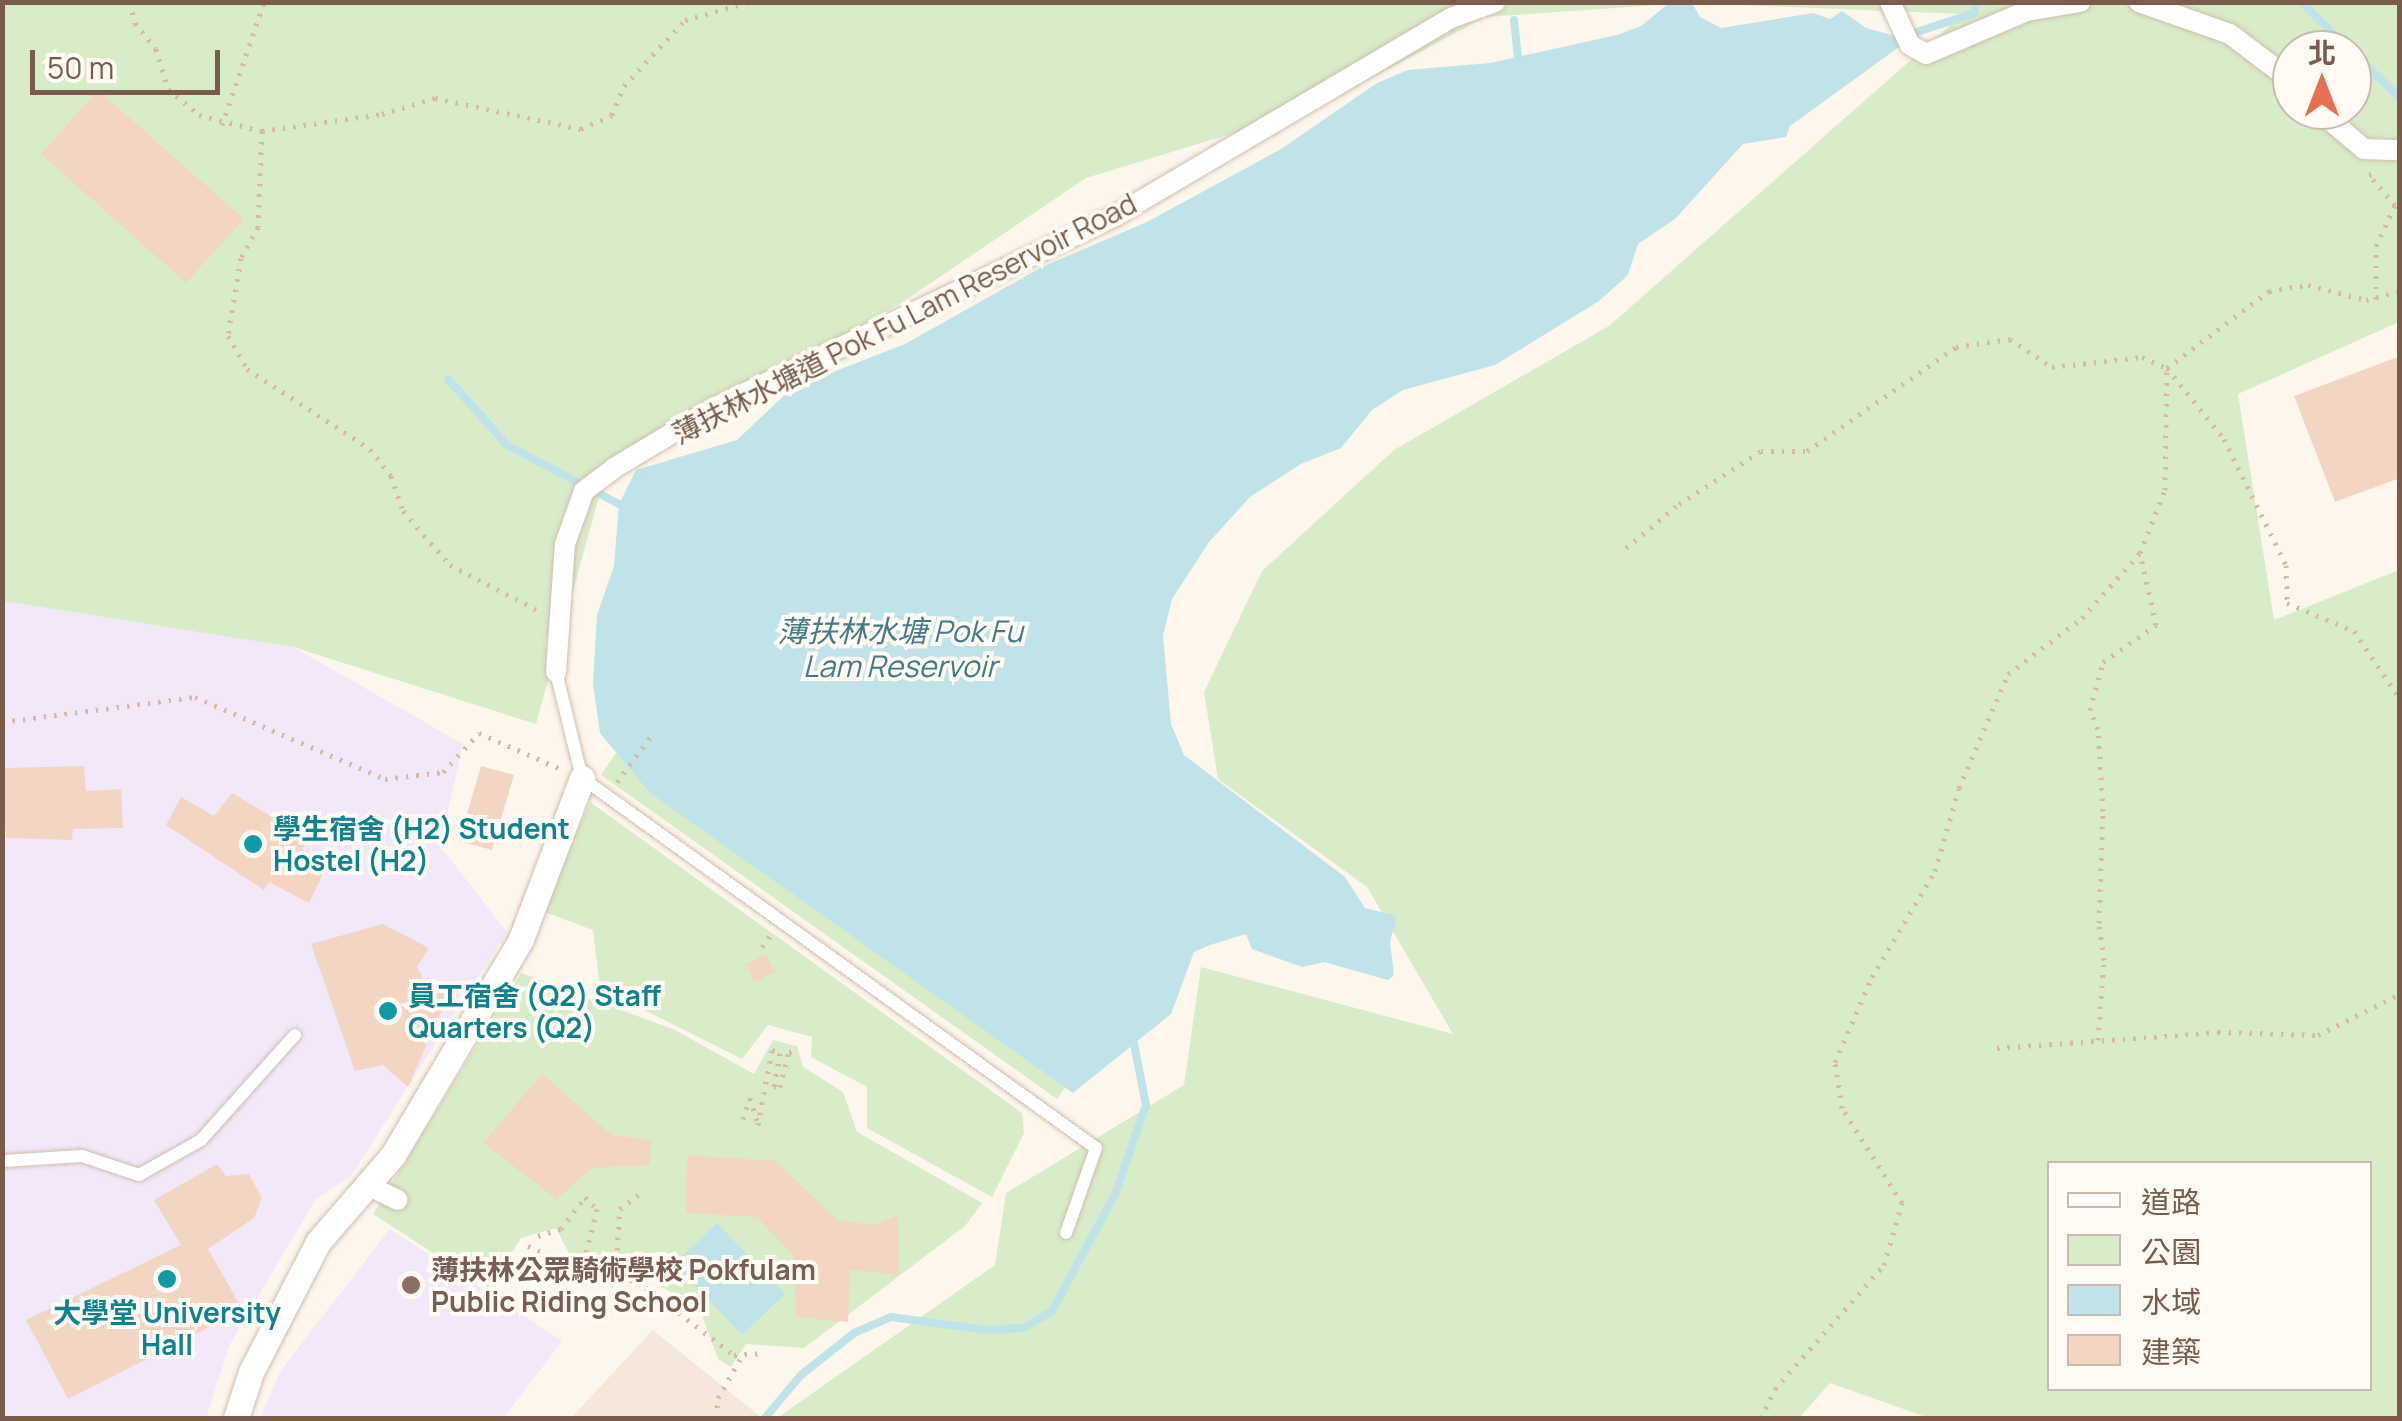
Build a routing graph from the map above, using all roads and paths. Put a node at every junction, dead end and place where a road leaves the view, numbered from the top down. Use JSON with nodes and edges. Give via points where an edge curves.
{"nodes":[{"id":1,"x":130,"y":2,"type":"edge"},
{"id":2,"x":264,"y":2,"type":"edge"},
{"id":3,"x":749,"y":2,"type":"edge"},
{"id":4,"x":1495,"y":2,"type":"edge"},
{"id":5,"x":1890,"y":2,"type":"edge"},
{"id":6,"x":2080,"y":2,"type":"edge"},
{"id":7,"x":2139,"y":2,"type":"edge"},
{"id":8,"x":2272,"y":65,"type":"edge"},
{"id":9,"x":222,"y":124,"type":"junction"},
{"id":10,"x":2338,"y":130,"type":"edge"},
{"id":11,"x":262,"y":131,"type":"junction"},
{"id":12,"x":2374,"y":150,"type":"junction"},
{"id":13,"x":2400,"y":150,"type":"edge"},
{"id":14,"x":2400,"y":291,"type":"edge"},
{"id":15,"x":2376,"y":300,"type":"junction"},
{"id":16,"x":2167,"y":368,"type":"junction"},
{"id":17,"x":1626,"y":548,"type":"dead end"},
{"id":18,"x":2140,"y":553,"type":"junction"},
{"id":19,"x":560,"y":646,"type":"junction"},
{"id":20,"x":556,"y":672,"type":"joint"},
{"id":21,"x":2400,"y":698,"type":"edge"},
{"id":22,"x":2,"y":722,"type":"edge"},
{"id":23,"x":652,"y":735,"type":"dead end"},
{"id":24,"x":582,"y":778,"type":"junction"},
{"id":25,"x":607,"y":796,"type":"junction"},
{"id":26,"x":2400,"y":994,"type":"edge"},
{"id":27,"x":295,"y":1034,"type":"dead end"},
{"id":28,"x":2098,"y":1040,"type":"junction"},
{"id":29,"x":1997,"y":1048,"type":"dead end"},
{"id":30,"x":797,"y":1051,"type":"dead end"},
{"id":31,"x":743,"y":1119,"type":"dead end"},
{"id":32,"x":2,"y":1161,"type":"edge"},
{"id":33,"x":367,"y":1185,"type":"junction"},
{"id":34,"x":638,"y":1194,"type":"dead end"},
{"id":35,"x":398,"y":1200,"type":"dead end"},
{"id":36,"x":1066,"y":1233,"type":"dead end"},
{"id":37,"x":538,"y":1236,"type":"dead end"},
{"id":38,"x":528,"y":1246,"type":"dead end"},
{"id":39,"x":762,"y":1353,"type":"dead end"},
{"id":40,"x":742,"y":1356,"type":"junction"},
{"id":41,"x":716,"y":1416,"type":"edge"},
{"id":42,"x":240,"y":1417,"type":"edge"},
{"id":43,"x":1761,"y":1418,"type":"edge"}],
"edges":[{"from":1,"to":9,"type":"path","via":[[135,22],[156,49],[168,89]]},
{"from":2,"to":9,"type":"path"},
{"from":3,"to":11,"type":"path","via":[[685,20],[624,86],[612,115],[581,129],[436,98],[382,114]]},
{"from":4,"to":19,"type":"street","name":"薄扶林水塘道 Pok Fu Lam Reservoir Road","via":[[1451,18],[1115,216],[714,408],[603,476],[580,501],[566,544]]},
{"from":5,"to":6,"type":"street","via":[[1910,46],[1926,54],[2027,11]]},
{"from":7,"to":8,"type":"street","via":[[2230,34]]},
{"from":9,"to":11,"type":"path"},
{"from":10,"to":12,"type":"street"},
{"from":11,"to":19,"type":"path","via":[[258,228],[241,258],[228,336],[247,369],[370,449],[391,476],[403,511],[450,565],[552,618]]},
{"from":12,"to":13,"type":"street"},
{"from":12,"to":15,"type":"path","via":[[2386,170],[2369,174],[2394,204],[2376,246]]},
{"from":14,"to":15,"type":"path"},
{"from":15,"to":16,"type":"path","via":[[2308,285],[2269,290]]},
{"from":16,"to":17,"type":"path","via":[[2142,357],[2052,367],[2010,339],[1956,347],[1807,450],[1761,452],[1679,504]]},
{"from":16,"to":18,"type":"path","via":[[2165,490]]},
{"from":16,"to":21,"type":"path","via":[[2224,439],[2286,565],[2287,604],[2354,630]]},
{"from":18,"to":28,"type":"path","via":[[2156,625],[2102,662],[2090,710],[2098,729],[2102,811]]},
{"from":18,"to":43,"type":"path","via":[[2082,618],[2008,674],[1960,788],[1935,872],[1872,977],[1835,1062],[1842,1108],[1902,1202],[1884,1265],[1776,1389]]},
{"from":19,"to":20,"type":"street","name":"薄扶林水塘道 Pok Fu Lam Reservoir Road"},
{"from":20,"to":24,"type":"lane","name":"薄扶林水塘道 Pok Fu Lam Reservoir Road"},
{"from":22,"to":24,"type":"path","via":[[196,698],[386,779],[442,772],[479,733]]},
{"from":23,"to":25,"type":"path"},
{"from":24,"to":25,"type":"lane"},
{"from":24,"to":33,"type":"street","via":[[520,939],[393,1155]]},
{"from":25,"to":36,"type":"lane","via":[[1096,1148]]},
{"from":26,"to":28,"type":"path","via":[[2318,1034]]},
{"from":27,"to":32,"type":"lane","via":[[201,1140],[139,1175],[82,1156]]},
{"from":28,"to":29,"type":"path"},
{"from":30,"to":31,"type":"path","via":[[789,1052],[780,1088],[774,1086],[780,1053],[772,1050],[758,1125],[750,1098]]},
{"from":33,"to":35,"type":"street"},
{"from":33,"to":42,"type":"street","via":[[318,1242],[251,1372]]},
{"from":34,"to":37,"type":"path","via":[[620,1210],[617,1250],[600,1262],[586,1252],[597,1209],[585,1197],[561,1229]]},
{"from":38,"to":40,"type":"path","via":[[588,1273],[652,1289],[716,1343]]},
{"from":39,"to":40,"type":"path"},
{"from":40,"to":41,"type":"path","via":[[718,1398]]}]}
